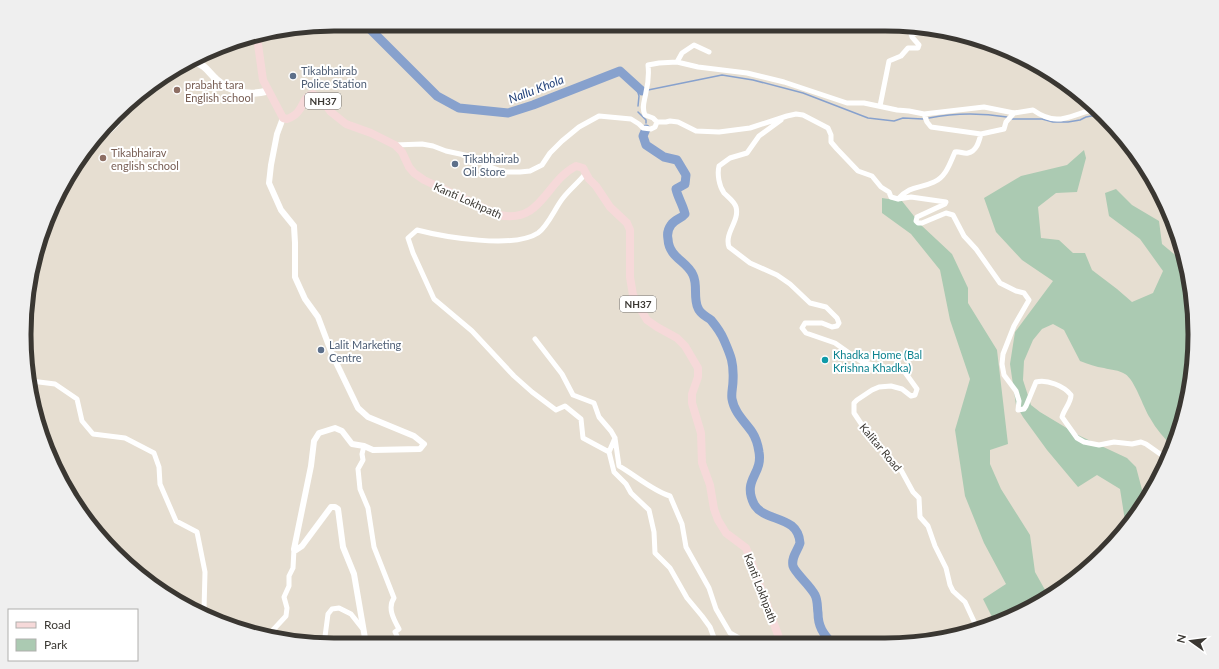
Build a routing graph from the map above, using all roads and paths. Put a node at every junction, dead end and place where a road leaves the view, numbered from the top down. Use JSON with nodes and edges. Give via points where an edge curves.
{"nodes":[{"id":1,"x":916,"y":33,"type":"edge"},
{"id":2,"x":257,"y":41,"type":"edge"},
{"id":3,"x":709,"y":52,"type":"dead end"},
{"id":4,"x":677,"y":62,"type":"junction"},
{"id":5,"x":197,"y":64,"type":"edge"},
{"id":6,"x":268,"y":91,"type":"junction"},
{"id":7,"x":880,"y":106,"type":"junction"},
{"id":8,"x":1091,"y":112,"type":"edge"},
{"id":9,"x":1014,"y":113,"type":"junction"},
{"id":10,"x":924,"y":114,"type":"junction"},
{"id":11,"x":787,"y":116,"type":"junction"},
{"id":12,"x":284,"y":118,"type":"junction"},
{"id":13,"x":657,"y":122,"type":"junction"},
{"id":14,"x":981,"y":134,"type":"junction"},
{"id":15,"x":395,"y":144,"type":"junction"},
{"id":16,"x":586,"y":173,"type":"junction"},
{"id":17,"x":898,"y":199,"type":"junction"},
{"id":18,"x":535,"y":339,"type":"dead end"},
{"id":19,"x":35,"y":381,"type":"edge"},
{"id":20,"x":615,"y":438,"type":"junction"},
{"id":21,"x":364,"y":446,"type":"junction"},
{"id":22,"x":609,"y":452,"type":"junction"},
{"id":23,"x":1163,"y":456,"type":"edge"},
{"id":24,"x":294,"y":549,"type":"junction"},
{"id":25,"x":204,"y":609,"type":"edge"},
{"id":26,"x":975,"y":624,"type":"edge"},
{"id":27,"x":362,"y":628,"type":"junction"},
{"id":28,"x":273,"y":632,"type":"edge"},
{"id":29,"x":325,"y":638,"type":"edge"},
{"id":30,"x":364,"y":638,"type":"edge"},
{"id":31,"x":396,"y":638,"type":"edge"},
{"id":32,"x":714,"y":638,"type":"edge"},
{"id":33,"x":740,"y":638,"type":"edge"},
{"id":34,"x":779,"y":638,"type":"edge"}],
"edges":[{"from":1,"to":7,"type":"street","via":[[911,34],[920,45],[918,48],[908,48],[901,56],[890,61]]},
{"from":2,"to":6,"type":"main road","via":[[262,77]]},
{"from":3,"to":4,"type":"street","via":[[694,45],[682,53]]},
{"from":4,"to":7,"type":"street","via":[[747,73],[784,82],[847,103]]},
{"from":4,"to":13,"type":"street","via":[[648,65],[644,113]]},
{"from":5,"to":6,"type":"main road","via":[[236,92],[248,95]]},
{"from":6,"to":12,"type":"main road"},
{"from":7,"to":10,"type":"street"},
{"from":8,"to":9,"type":"street","via":[[1060,120],[1042,116],[1033,110]]},
{"from":9,"to":10,"type":"street","via":[[984,107]]},
{"from":9,"to":14,"type":"street","via":[[1006,122],[1004,129]]},
{"from":10,"to":14,"type":"street","via":[[931,127]]},
{"from":11,"to":13,"type":"street","via":[[750,128],[708,132],[696,131],[678,122]]},
{"from":11,"to":17,"type":"street","via":[[804,115],[828,128],[832,142],[858,171],[872,176],[891,197]]},
{"from":11,"to":26,"type":"street","name":"Kalitar Road","via":[[760,136],[747,153],[730,158],[719,166],[718,174],[723,190],[737,208],[728,247],[750,263],[777,275],[810,302],[826,307],[839,323],[837,326],[806,323],[802,328],[806,333],[835,343],[862,362],[904,371],[918,389],[916,395],[911,396],[902,389],[891,386],[872,390],[854,403],[854,413],[901,470],[919,498],[920,517],[928,526],[946,568],[950,585],[965,602]]},
{"from":12,"to":15,"type":"main road","name":"Kanti Lokhpath","number":"NH37","via":[[294,116],[308,96],[314,94],[346,124]]},
{"from":12,"to":21,"type":"street","via":[[277,134],[269,183],[281,210],[294,226],[295,277],[305,299],[318,317],[332,354],[358,408],[368,417],[414,436],[424,444],[420,449],[373,450]]},
{"from":13,"to":15,"type":"street","via":[[651,129],[643,128],[632,119],[599,116],[579,127],[562,141],[542,165],[525,172],[504,172],[485,165],[474,157],[422,144]]},
{"from":14,"to":17,"type":"street","via":[[974,149],[968,153],[955,152],[948,168],[935,182],[904,192]]},
{"from":15,"to":16,"type":"main road","name":"Kanti Lokhpath","number":"NH37","via":[[412,170],[424,180],[499,215],[509,217],[533,210],[572,168],[581,166]]},
{"from":16,"to":22,"type":"street","via":[[562,199],[540,232],[532,236],[511,240],[466,240],[417,230],[408,238],[434,299],[472,331],[532,392],[556,410],[565,406],[581,419],[583,438]]},
{"from":16,"to":34,"type":"main road","name":"Kanti Lokhpath","number":"NH37","via":[[630,230],[630,277],[633,295],[641,310],[648,320],[684,346],[698,368],[692,403],[701,433],[702,463],[710,485],[714,509],[726,533],[746,548]]},
{"from":17,"to":23,"type":"street","via":[[946,202],[917,217],[916,221],[922,223],[946,213],[953,215],[964,236],[1000,283],[1027,296],[1027,305],[1014,326],[1002,354],[1004,374],[1016,391],[1018,410],[1026,406],[1036,382],[1056,385],[1070,395],[1070,401],[1062,417],[1079,440],[1096,445],[1114,442],[1143,443]]},
{"from":18,"to":20,"type":"street","via":[[562,374],[573,395],[594,403],[599,417]]},
{"from":19,"to":25,"type":"street","via":[[55,384],[76,400],[82,422],[93,434],[125,438],[154,453],[160,484],[176,522],[197,532],[205,572]]},
{"from":20,"to":22,"type":"street"},
{"from":20,"to":33,"type":"street","via":[[620,466],[659,493],[670,496],[682,524],[686,547],[716,609],[730,632]]},
{"from":21,"to":24,"type":"street","via":[[352,444],[342,431],[335,428],[319,433],[314,441]]},
{"from":21,"to":31,"type":"street","via":[[363,460],[358,469],[360,489],[368,508],[374,547],[394,598],[391,602],[392,616],[399,629],[395,632]]},
{"from":22,"to":32,"type":"street","via":[[614,472],[648,510],[654,532],[655,553],[670,568],[687,598],[710,627]]},
{"from":24,"to":27,"type":"street","via":[[302,546],[331,507],[338,509],[343,547],[354,574]]},
{"from":24,"to":28,"type":"street","via":[[293,568],[284,597],[286,616]]},
{"from":27,"to":29,"type":"street","via":[[351,614],[339,608],[328,614]]},
{"from":27,"to":30,"type":"street"}]}
